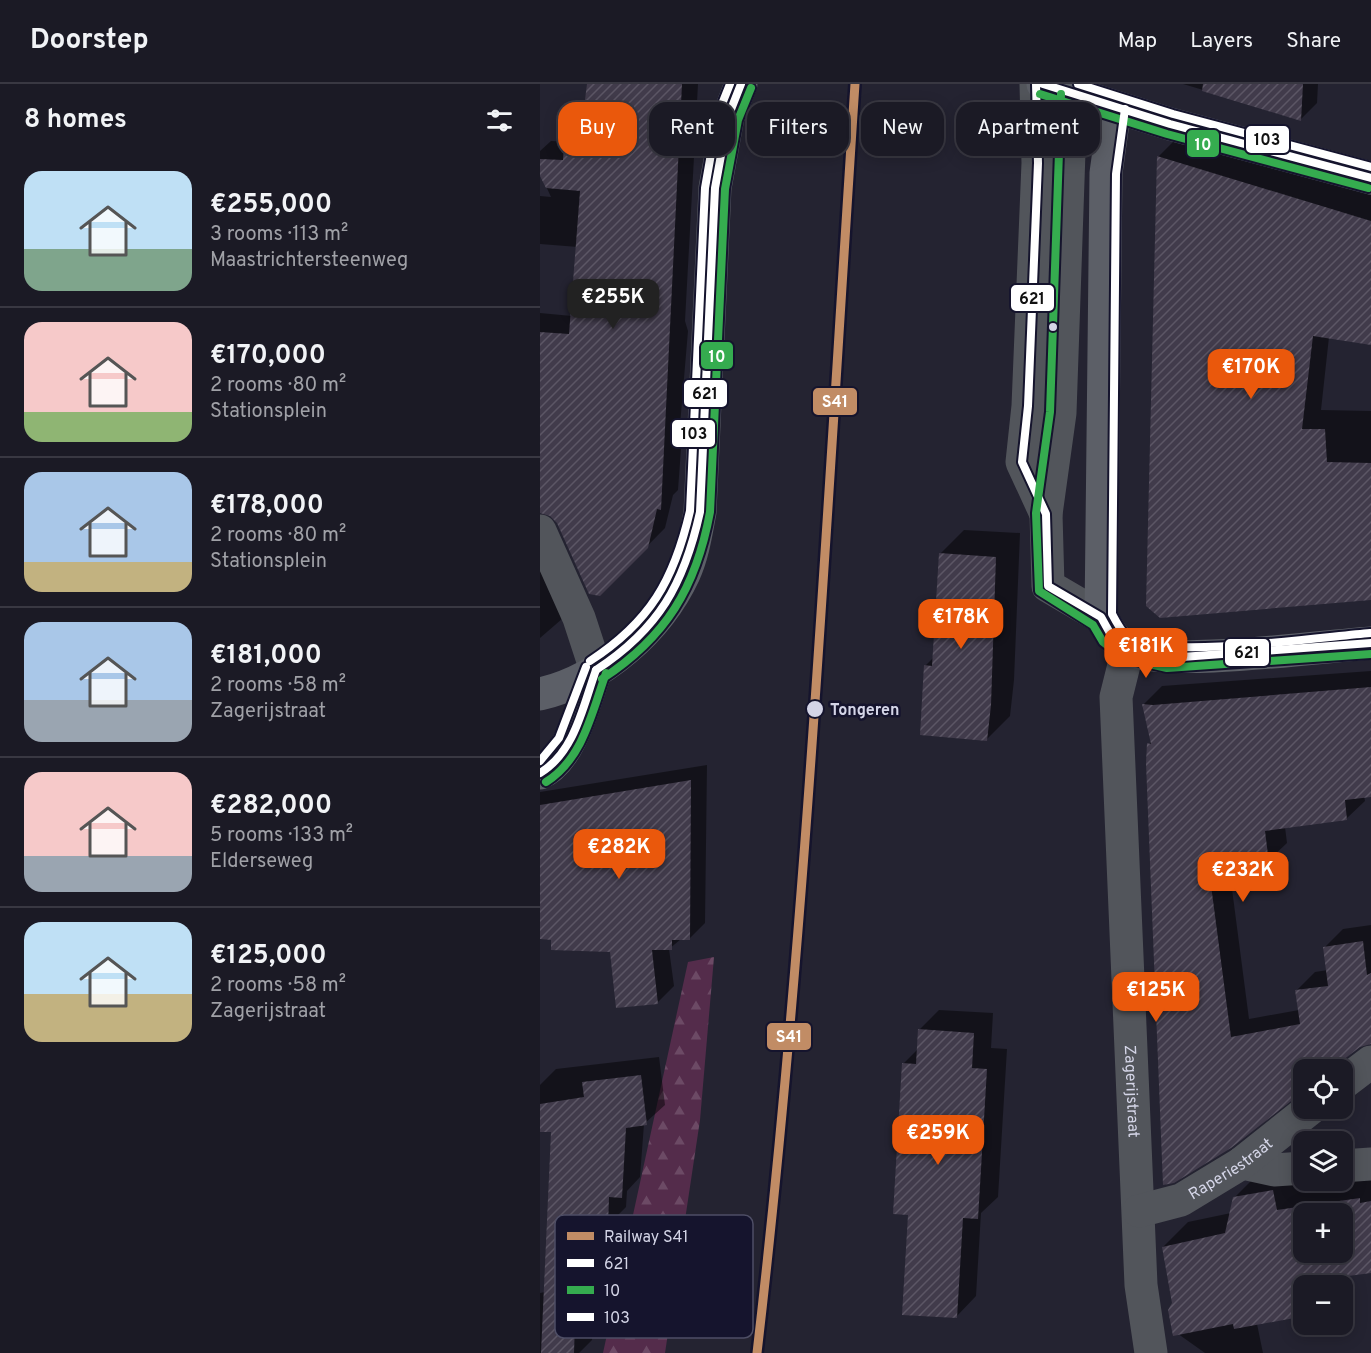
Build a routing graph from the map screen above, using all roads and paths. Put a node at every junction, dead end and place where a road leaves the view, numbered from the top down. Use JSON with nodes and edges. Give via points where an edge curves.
{"nodes":[{"id":1,"x":741,"y":84,"type":"edge"},
{"id":2,"x":1036,"y":84,"type":"edge"},
{"id":3,"x":1057,"y":89,"type":"edge"},
{"id":4,"x":1115,"y":108,"type":"junction"},
{"id":5,"x":1371,"y":178,"type":"edge"},
{"id":6,"x":1046,"y":514,"type":"junction"},
{"id":7,"x":540,"y":531,"type":"edge"},
{"id":8,"x":1101,"y":617,"type":"junction"},
{"id":9,"x":1371,"y":643,"type":"edge"},
{"id":10,"x":1128,"y":649,"type":"junction"},
{"id":11,"x":596,"y":670,"type":"junction"},
{"id":12,"x":540,"y":694,"type":"edge"},
{"id":13,"x":540,"y":773,"type":"edge"},
{"id":14,"x":1371,"y":1062,"type":"edge"},
{"id":15,"x":1353,"y":1076,"type":"edge"},
{"id":16,"x":1297,"y":1119,"type":"edge"},
{"id":17,"x":1242,"y":1163,"type":"junction"},
{"id":18,"x":1371,"y":1164,"type":"edge"},
{"id":19,"x":1353,"y":1165,"type":"edge"},
{"id":20,"x":1293,"y":1169,"type":"edge"},
{"id":21,"x":1139,"y":1211,"type":"junction"},
{"id":22,"x":1151,"y":1353,"type":"edge"}],
"edges":[{"from":1,"to":11,"type":"main road","via":[[728,117],[715,188],[700,512],[693,549],[672,597],[650,627]]},
{"from":2,"to":6,"type":"street","via":[[1038,163],[1023,462]]},
{"from":3,"to":4,"type":"main road"},
{"from":3,"to":6,"type":"street","via":[[1060,413]]},
{"from":4,"to":5,"type":"main road"},
{"from":4,"to":8,"type":"main road","via":[[1106,173]]},
{"from":6,"to":8,"type":"street","via":[[1048,586]]},
{"from":7,"to":11,"type":"street","via":[[579,618]]},
{"from":8,"to":10,"type":"main road","via":[[1111,634]]},
{"from":9,"to":10,"type":"main road","via":[[1169,658]]},
{"from":10,"to":21,"type":"street","name":"Zagerijstraat","via":[[1116,697]]},
{"from":11,"to":12,"type":"main road"},
{"from":11,"to":13,"type":"main road","via":[[568,743],[554,765]]},
{"from":14,"to":15,"type":"street"},
{"from":16,"to":17,"type":"street","name":"Raperiestraat"},
{"from":17,"to":20,"type":"street","via":[[1274,1170]]},
{"from":17,"to":21,"type":"street","name":"Raperiestraat","via":[[1181,1200]]},
{"from":18,"to":19,"type":"street"},
{"from":21,"to":22,"type":"street","name":"Zagerijstraat","via":[[1141,1285]]}]}
